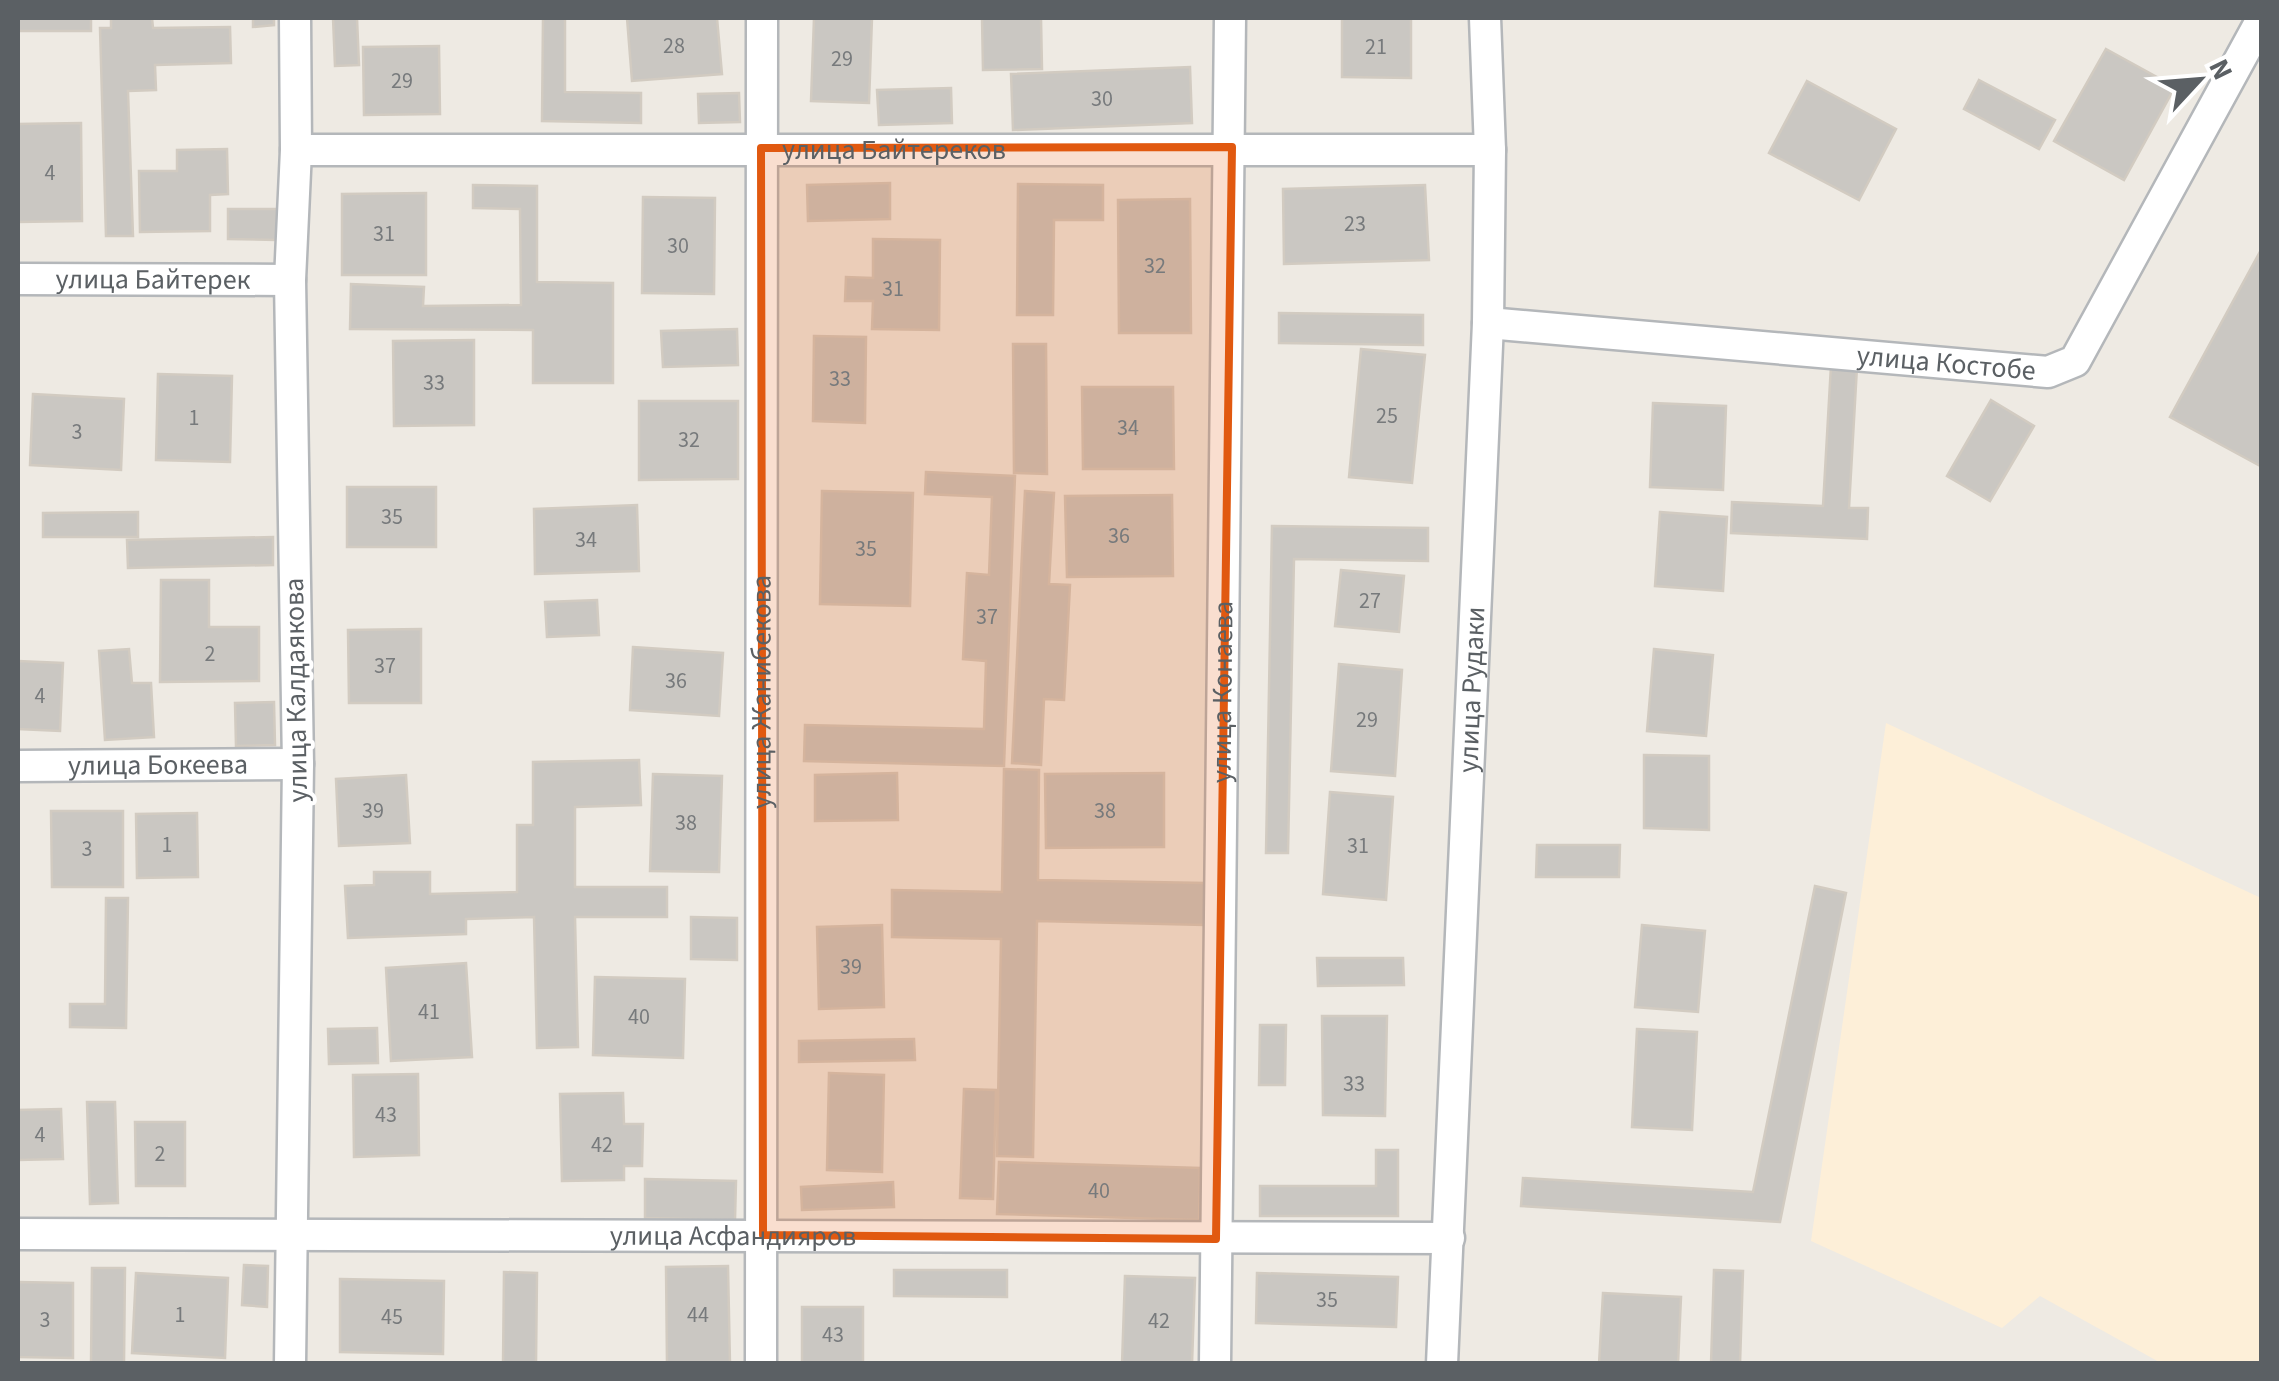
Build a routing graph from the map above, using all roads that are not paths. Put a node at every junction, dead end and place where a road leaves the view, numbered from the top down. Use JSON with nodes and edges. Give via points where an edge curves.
{"nodes":[{"id":1,"x":295,"y":18,"type":"edge"},
{"id":2,"x":762,"y":18,"type":"edge"},
{"id":3,"x":1230,"y":18,"type":"edge"},
{"id":4,"x":1485,"y":18,"type":"edge"},
{"id":5,"x":2262,"y":18,"type":"edge"},
{"id":6,"x":761,"y":148,"type":"junction"},
{"id":7,"x":1232,"y":148,"type":"junction"},
{"id":8,"x":296,"y":150,"type":"junction"},
{"id":9,"x":1490,"y":150,"type":"junction"},
{"id":10,"x":18,"y":279,"type":"edge"},
{"id":11,"x":290,"y":280,"type":"junction"},
{"id":12,"x":1488,"y":323,"type":"junction"},
{"id":13,"x":298,"y":764,"type":"junction"},
{"id":14,"x":18,"y":766,"type":"edge"},
{"id":15,"x":18,"y":1234,"type":"edge"},
{"id":16,"x":763,"y":1235,"type":"junction"},
{"id":17,"x":289,"y":1238,"type":"junction"},
{"id":18,"x":1449,"y":1238,"type":"junction"},
{"id":19,"x":1216,"y":1239,"type":"junction"},
{"id":20,"x":290,"y":1364,"type":"edge"},
{"id":21,"x":760,"y":1364,"type":"edge"},
{"id":22,"x":1216,"y":1364,"type":"edge"},
{"id":23,"x":1442,"y":1364,"type":"edge"}],
"edges":[{"from":1,"to":8,"type":"street","name":"улица Калдаякова"},
{"from":2,"to":6,"type":"street","name":"улица Жанибекова"},
{"from":3,"to":7,"type":"street","name":"улица Конаева"},
{"from":4,"to":9,"type":"street","name":"улица Рудаки"},
{"from":5,"to":12,"type":"street","name":"улица Костобе","via":[[2075,361],[2048,372]]},
{"from":6,"to":7,"type":"street","name":"улица Байтереков"},
{"from":6,"to":8,"type":"street","name":"улица Байтереков"},
{"from":6,"to":16,"type":"street","name":"улица Жанибекова"},
{"from":7,"to":9,"type":"street","name":"улица Байтереков"},
{"from":7,"to":19,"type":"street","name":"улица Конаева"},
{"from":8,"to":11,"type":"street","name":"улица Калдаякова"},
{"from":9,"to":12,"type":"street","name":"улица Рудаки"},
{"from":10,"to":11,"type":"street","name":"улица Байтерек"},
{"from":11,"to":13,"type":"street","name":"улица Калдаякова"},
{"from":12,"to":18,"type":"street","name":"улица Рудаки"},
{"from":13,"to":14,"type":"street","name":"улица Бокеева"},
{"from":13,"to":17,"type":"street","name":"улица Калдаякова"},
{"from":15,"to":17,"type":"street","name":"улица Асфандияров"},
{"from":16,"to":17,"type":"street","name":"улица Асфандияров"},
{"from":16,"to":19,"type":"street","name":"улица Асфандияров"},
{"from":16,"to":21,"type":"street","name":"улица Жанибекова"},
{"from":17,"to":20,"type":"street","name":"улица Калдаякова"},
{"from":18,"to":19,"type":"street","name":"улица Асфандияров"},
{"from":18,"to":23,"type":"street","name":"улица Рудаки"},
{"from":19,"to":22,"type":"street","name":"улица Конаева"}]}
